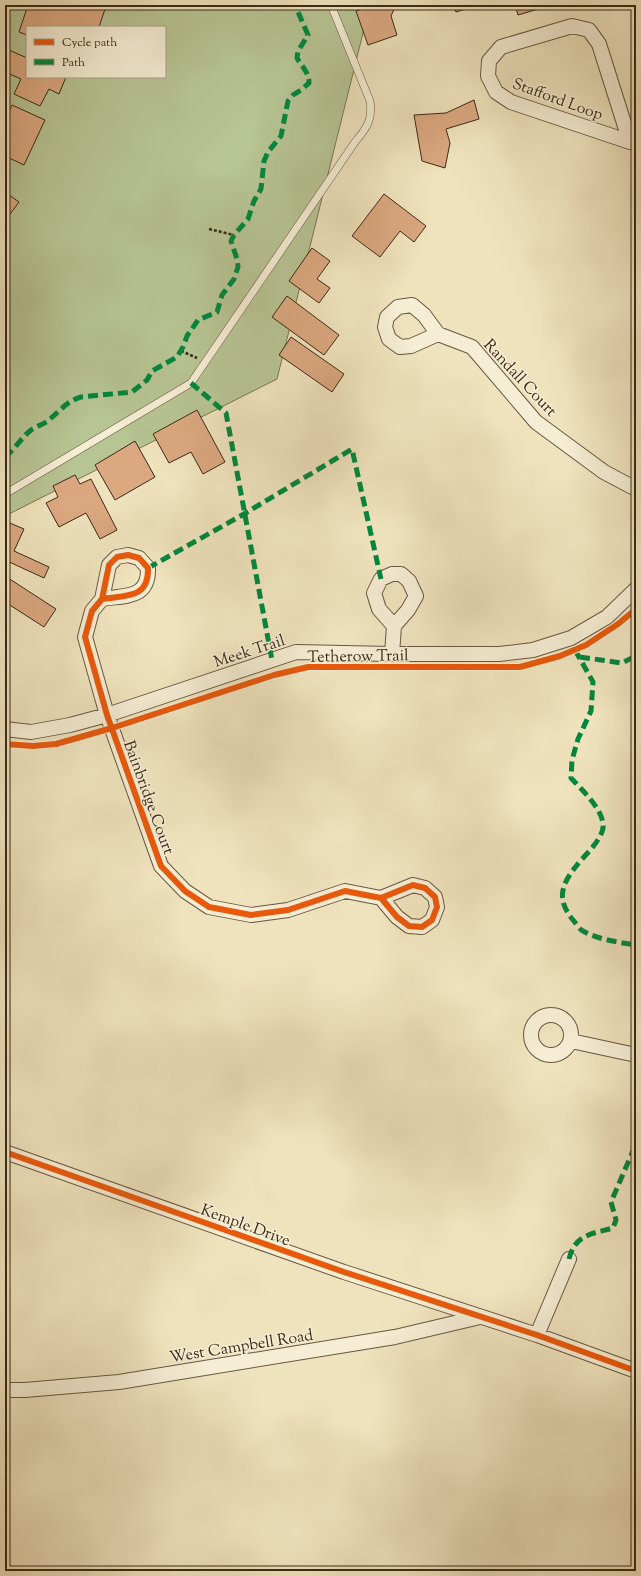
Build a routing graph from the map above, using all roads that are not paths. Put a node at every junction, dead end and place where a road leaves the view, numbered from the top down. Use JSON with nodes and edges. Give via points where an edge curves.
{"nodes":[{"id":1,"x":331,"y":5,"type":"edge"},
{"id":2,"x":633,"y":142,"type":"edge"},
{"id":3,"x":438,"y":334,"type":"dead end"},
{"id":4,"x":636,"y":489,"type":"edge"},
{"id":5,"x":5,"y":494,"type":"edge"},
{"id":6,"x":636,"y":589,"type":"edge"},
{"id":7,"x":102,"y":599,"type":"dead end"},
{"id":8,"x":394,"y":626,"type":"dead end"},
{"id":9,"x":392,"y":654,"type":"junction"},
{"id":10,"x":107,"y":715,"type":"junction"},
{"id":11,"x":5,"y":729,"type":"edge"},
{"id":12,"x":382,"y":898,"type":"dead end"},
{"id":13,"x":571,"y":1041,"type":"dead end"},
{"id":14,"x":636,"y":1055,"type":"edge"},
{"id":15,"x":5,"y":1152,"type":"edge"},
{"id":16,"x":569,"y":1259,"type":"dead end"},
{"id":17,"x":480,"y":1317,"type":"junction"},
{"id":18,"x":537,"y":1335,"type":"junction"},
{"id":19,"x":636,"y":1371,"type":"edge"},
{"id":20,"x":5,"y":1390,"type":"edge"}],
"edges":[{"from":1,"to":5,"type":"lane","via":[[370,101],[372,112],[364,132],[191,382]]},
{"from":2,"to":2,"type":"street","name":"Stafford Loop","via":[[599,44],[589,30],[572,26],[501,47],[489,61],[488,76],[496,92],[511,102]]},
{"from":3,"to":4,"type":"street","name":"Randall Court","via":[[472,348],[536,422],[604,472]]},
{"from":6,"to":9,"type":"street","name":"Meek Trail","via":[[607,617],[571,638],[533,650],[499,654]]},
{"from":7,"to":10,"type":"street","name":"Bainbridge Court","via":[[92,611],[85,637]]},
{"from":8,"to":9,"type":"street"},
{"from":9,"to":10,"type":"street","name":"Meek Trail","via":[[296,652]]},
{"from":10,"to":11,"type":"street","name":"Meek Trail","via":[[31,732]]},
{"from":10,"to":12,"type":"street","name":"Bainbridge Court","via":[[161,866],[184,891],[209,907],[251,915],[288,910],[345,891]]},
{"from":13,"to":14,"type":"street"},
{"from":15,"to":17,"type":"street","name":"Kemple Drive","via":[[344,1272]]},
{"from":16,"to":18,"type":"street"},
{"from":17,"to":18,"type":"street","name":"Kemple Drive"},
{"from":17,"to":20,"type":"street","name":"West Campbell Road","via":[[395,1337],[119,1382]]},
{"from":18,"to":19,"type":"street","name":"Kemple Drive"}]}
